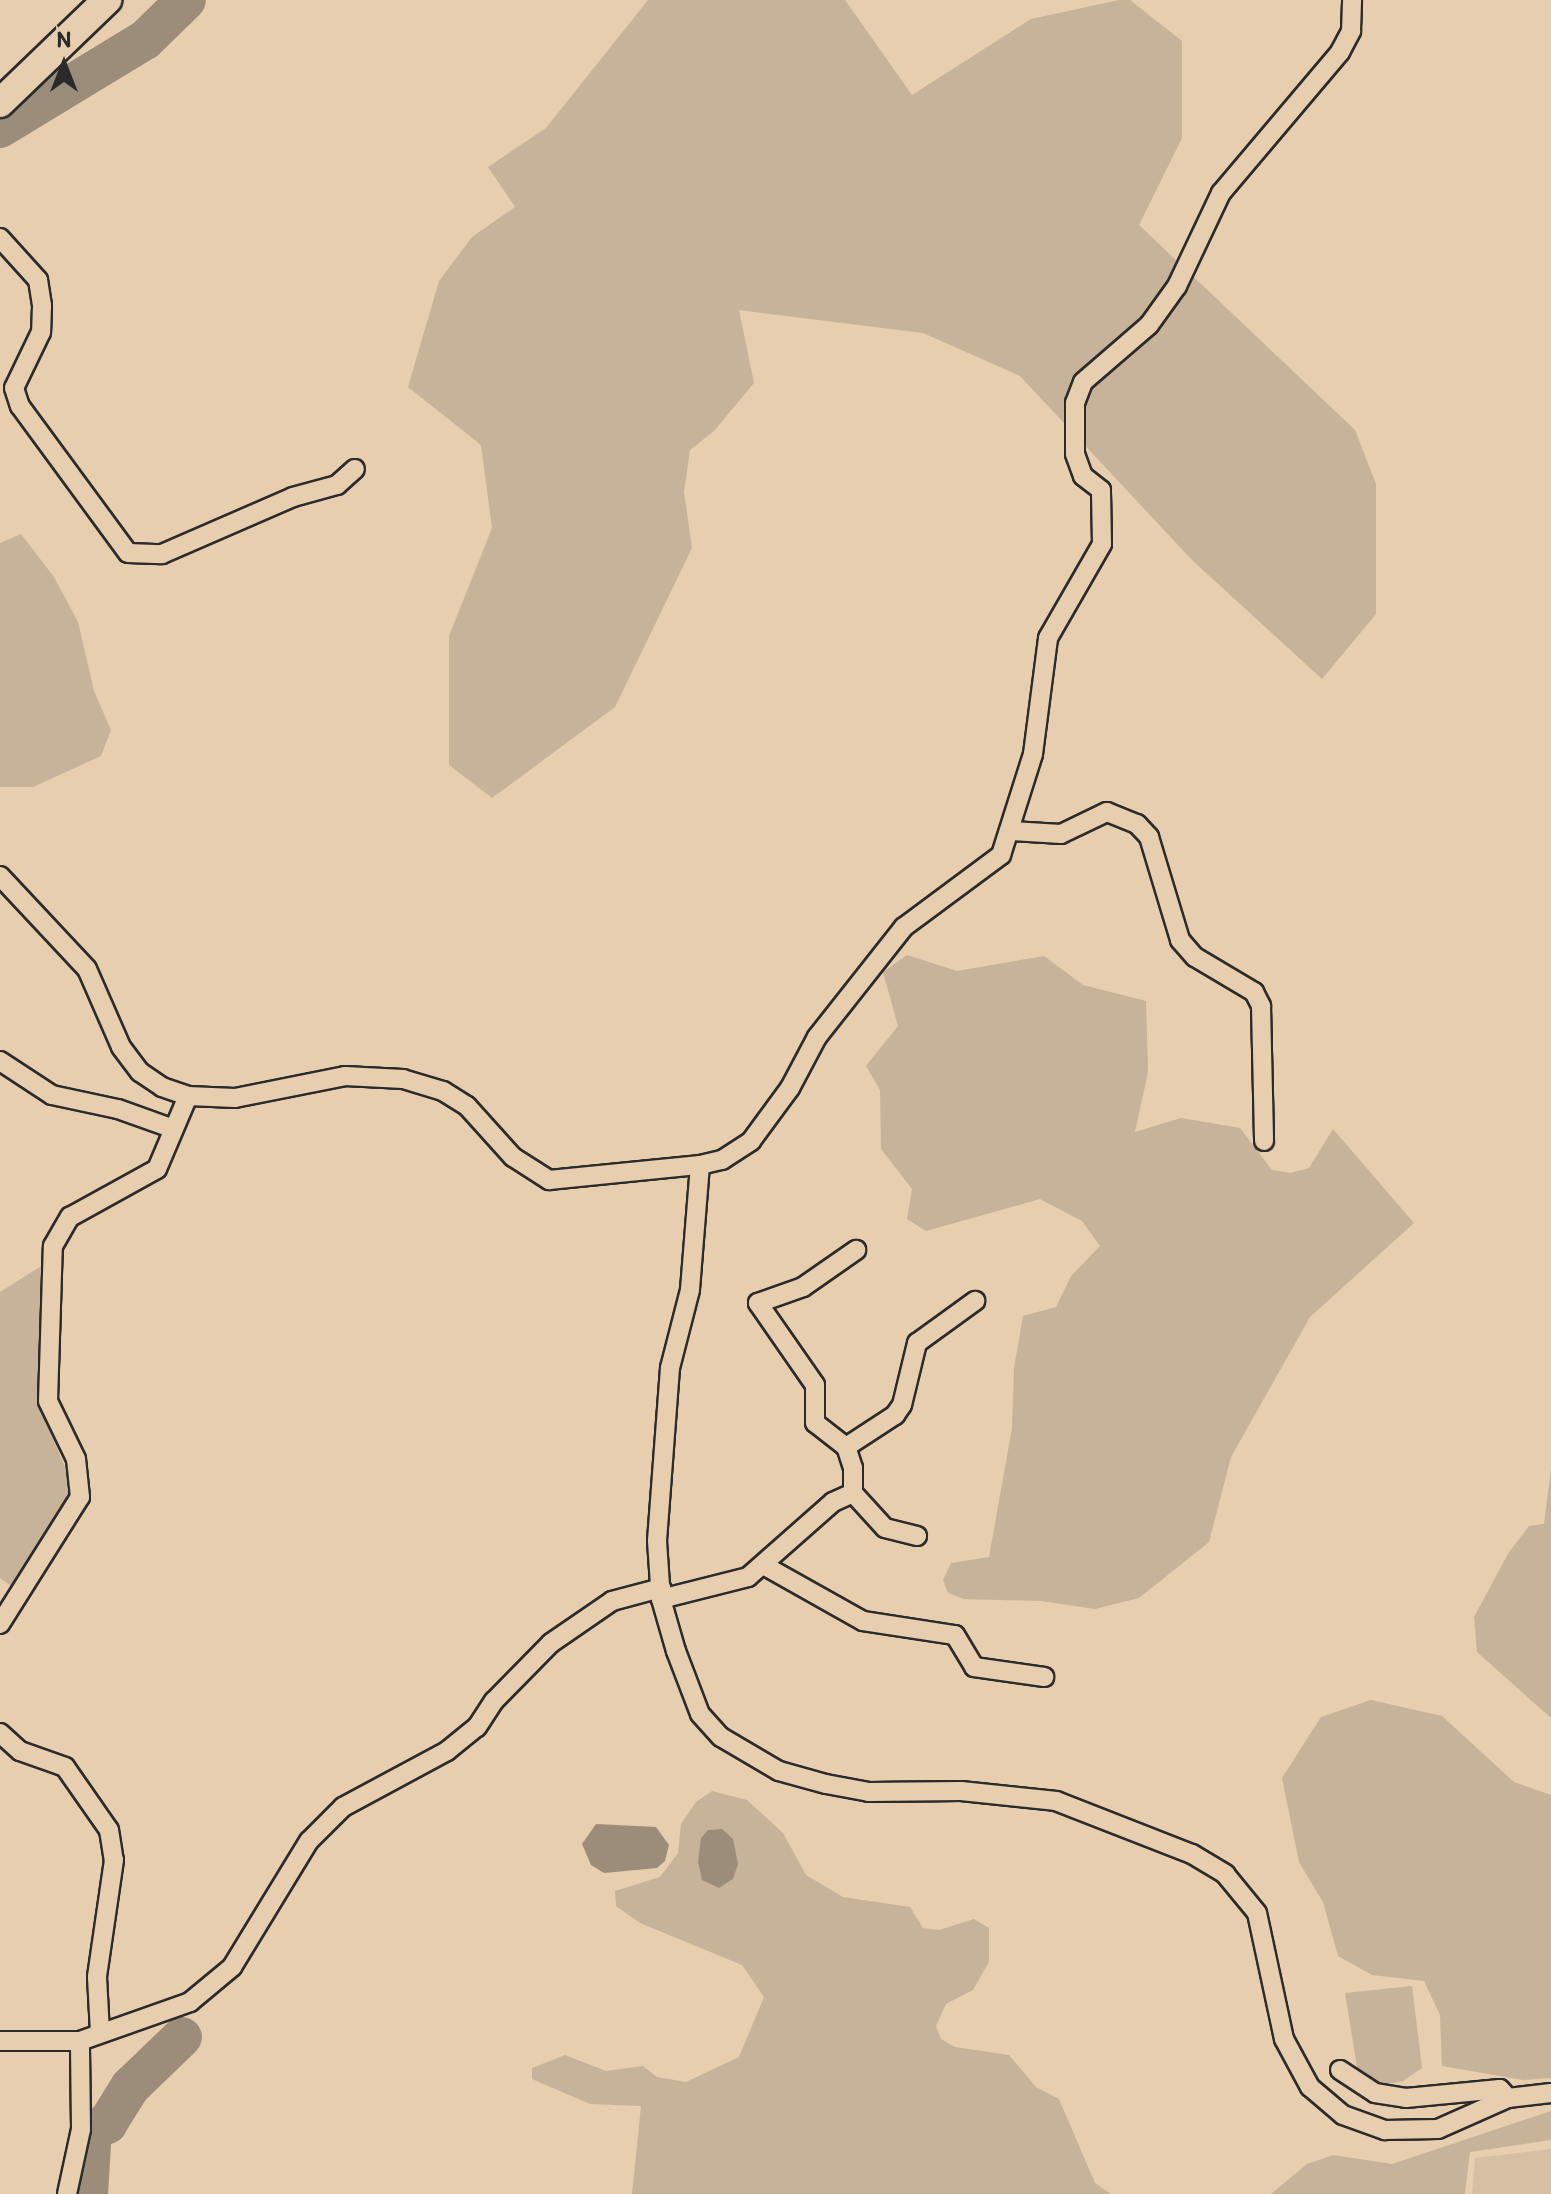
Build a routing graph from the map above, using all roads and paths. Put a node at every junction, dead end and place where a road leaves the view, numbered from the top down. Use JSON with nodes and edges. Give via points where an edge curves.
{"nodes":[{"id":1,"x":107,"y":0,"type":"edge"},
{"id":2,"x":1352,"y":0,"type":"edge"},
{"id":3,"x":0,"y":103,"type":"edge"},
{"id":4,"x":0,"y":238,"type":"edge"},
{"id":5,"x":355,"y":469,"type":"dead end"},
{"id":6,"x":1012,"y":831,"type":"junction"},
{"id":7,"x":0,"y":876,"type":"edge"},
{"id":8,"x":0,"y":1061,"type":"edge"},
{"id":9,"x":188,"y":1096,"type":"junction"},
{"id":10,"x":174,"y":1129,"type":"junction"},
{"id":11,"x":1264,"y":1141,"type":"dead end"},
{"id":12,"x":700,"y":1165,"type":"junction"},
{"id":13,"x":856,"y":1250,"type":"dead end"},
{"id":14,"x":975,"y":1301,"type":"dead end"},
{"id":15,"x":846,"y":1447,"type":"junction"},
{"id":16,"x":853,"y":1493,"type":"junction"},
{"id":17,"x":917,"y":1536,"type":"dead end"},
{"id":18,"x":765,"y":1566,"type":"junction"},
{"id":19,"x":661,"y":1593,"type":"junction"},
{"id":20,"x":0,"y":1624,"type":"edge"},
{"id":21,"x":1044,"y":1677,"type":"dead end"},
{"id":22,"x":0,"y":1733,"type":"edge"},
{"id":23,"x":100,"y":2033,"type":"junction"},
{"id":24,"x":0,"y":2041,"type":"edge"},
{"id":25,"x":80,"y":2041,"type":"junction"},
{"id":26,"x":1340,"y":2070,"type":"dead end"},
{"id":27,"x":1551,"y":2093,"type":"edge"},
{"id":28,"x":1508,"y":2098,"type":"junction"},
{"id":29,"x":67,"y":2194,"type":"edge"}],
"edges":[{"from":1,"to":3,"type":"main road"},
{"from":2,"to":6,"type":"street","via":[[1351,31],[1340,52],[1221,193],[1193,242],[1177,286],[1149,325],[1083,382],[1075,403],[1075,454],[1083,476],[1101,490],[1102,544],[1048,638],[1033,754]]},
{"from":4,"to":5,"type":"street","via":[[38,280],[42,306],[41,332],[14,388],[20,406],[128,553],[162,554],[293,497],[337,485]]},
{"from":6,"to":11,"type":"street","via":[[1061,834],[1107,812],[1137,824],[1149,837],[1180,940],[1195,957],[1254,992],[1261,1006]]},
{"from":6,"to":12,"type":"street","via":[[989,868],[904,927],[817,1037],[790,1088],[751,1141],[722,1160]]},
{"from":7,"to":9,"type":"street","via":[[87,969],[121,1047],[140,1072]]},
{"from":8,"to":10,"type":"street","via":[[52,1095],[118,1109]]},
{"from":9,"to":10,"type":"street"},
{"from":9,"to":12,"type":"street","via":[[235,1098],[345,1076],[403,1079],[443,1091],[467,1106],[513,1157],[549,1180]]},
{"from":10,"to":20,"type":"street","via":[[157,1169],[70,1217],[53,1246],[48,1401],[76,1459],[80,1497]]},
{"from":12,"to":19,"type":"street","via":[[690,1290],[670,1368],[657,1541]]},
{"from":13,"to":15,"type":"street","via":[[803,1287],[758,1303],[815,1385],[815,1423]]},
{"from":14,"to":15,"type":"street","via":[[917,1343],[902,1405]]},
{"from":15,"to":16,"type":"street"},
{"from":16,"to":17,"type":"street","via":[[885,1528]]},
{"from":16,"to":18,"type":"street","via":[[833,1502],[787,1540]]},
{"from":18,"to":19,"type":"street","via":[[722,1587]]},
{"from":18,"to":21,"type":"street","via":[[863,1621],[955,1635],[974,1667]]},
{"from":19,"to":23,"type":"street","via":[[612,1601],[551,1643],[494,1701],[477,1727],[447,1751],[343,1807],[309,1841],[263,1922],[214,1985],[190,2002]]},
{"from":19,"to":28,"type":"street","via":[[700,1714],[743,1754],[779,1771],[869,1792],[961,1791],[1056,1801],[1192,1854],[1225,1874],[1257,1913],[1280,2029],[1294,2062],[1310,2087],[1343,2115],[1385,2130],[1438,2129]]},
{"from":22,"to":23,"type":"street","via":[[20,1751],[65,1767],[109,1830],[114,1860],[97,1977]]},
{"from":23,"to":25,"type":"street"},
{"from":24,"to":25,"type":"street"},
{"from":25,"to":29,"type":"street","via":[[81,2129]]},
{"from":26,"to":28,"type":"street","via":[[1354,2083],[1390,2096],[1500,2089]]},
{"from":27,"to":28,"type":"street"}]}
